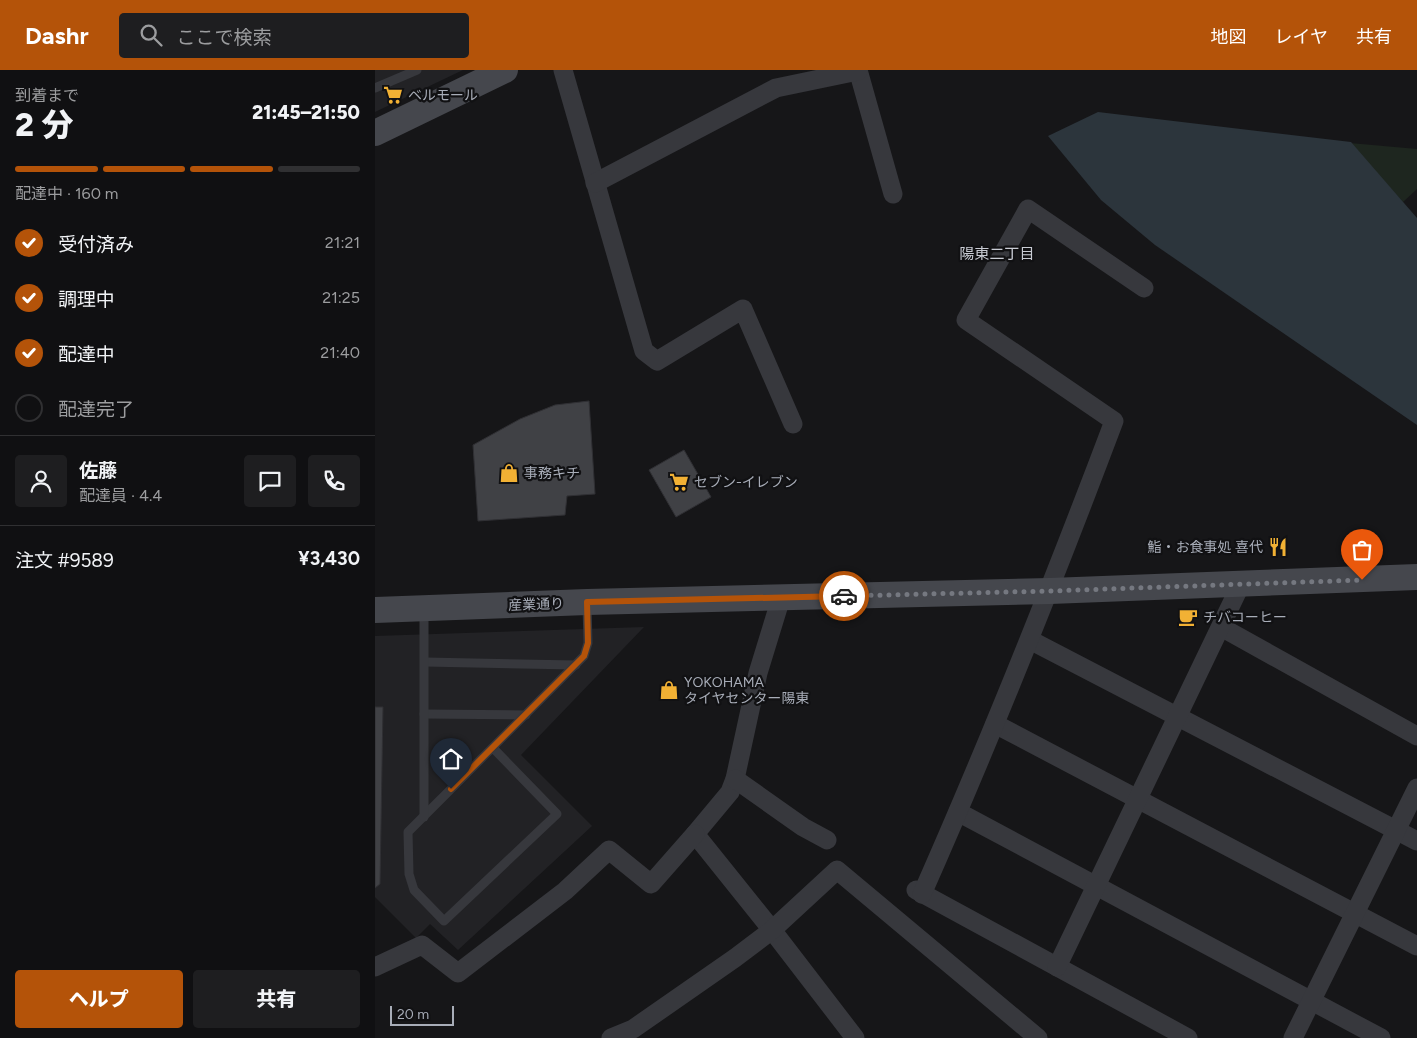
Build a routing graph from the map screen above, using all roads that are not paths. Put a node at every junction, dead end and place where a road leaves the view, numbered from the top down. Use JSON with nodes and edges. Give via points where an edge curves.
{"nodes":[{"id":1,"x":417,"y":70,"type":"edge"},
{"id":2,"x":505,"y":70,"type":"edge"},
{"id":3,"x":563,"y":70,"type":"edge"},
{"id":4,"x":858,"y":70,"type":"edge"},
{"id":5,"x":375,"y":88,"type":"edge"},
{"id":6,"x":375,"y":133,"type":"edge"},
{"id":7,"x":595,"y":183,"type":"junction"},
{"id":8,"x":893,"y":194,"type":"dead end"},
{"id":9,"x":1143,"y":288,"type":"dead end"},
{"id":10,"x":793,"y":424,"type":"dead end"},
{"id":11,"x":1417,"y":578,"type":"edge"},
{"id":12,"x":1241,"y":584,"type":"junction"},
{"id":13,"x":1050,"y":591,"type":"junction"},
{"id":14,"x":781,"y":598,"type":"junction"},
{"id":15,"x":587,"y":602,"type":"junction"},
{"id":16,"x":424,"y":609,"type":"junction"},
{"id":17,"x":375,"y":610,"type":"edge"},
{"id":18,"x":1221,"y":627,"type":"junction"},
{"id":19,"x":1030,"y":640,"type":"junction"},
{"id":20,"x":425,"y":662,"type":"junction"},
{"id":21,"x":576,"y":666,"type":"junction"},
{"id":22,"x":424,"y":714,"type":"junction"},
{"id":23,"x":526,"y":715,"type":"junction"},
{"id":24,"x":1178,"y":717,"type":"junction"},
{"id":25,"x":995,"y":724,"type":"junction"},
{"id":26,"x":1417,"y":736,"type":"edge"},
{"id":27,"x":493,"y":748,"type":"junction"},
{"id":28,"x":735,"y":779,"type":"junction"},
{"id":29,"x":1417,"y":788,"type":"edge"},
{"id":30,"x":1139,"y":799,"type":"junction"},
{"id":31,"x":958,"y":812,"type":"junction"},
{"id":32,"x":424,"y":817,"type":"junction"},
{"id":33,"x":1395,"y":830,"type":"junction"},
{"id":34,"x":695,"y":834,"type":"junction"},
{"id":35,"x":827,"y":840,"type":"dead end"},
{"id":36,"x":1417,"y":842,"type":"edge"},
{"id":37,"x":1096,"y":886,"type":"junction"},
{"id":38,"x":1355,"y":913,"type":"junction"},
{"id":39,"x":772,"y":930,"type":"junction"},
{"id":40,"x":1417,"y":946,"type":"edge"},
{"id":41,"x":375,"y":967,"type":"edge"},
{"id":42,"x":1057,"y":967,"type":"junction"},
{"id":43,"x":1311,"y":1001,"type":"junction"},
{"id":44,"x":636,"y":1034,"type":"edge"},
{"id":45,"x":611,"y":1038,"type":"edge"},
{"id":46,"x":855,"y":1038,"type":"edge"},
{"id":47,"x":1037,"y":1038,"type":"edge"},
{"id":48,"x":1188,"y":1038,"type":"edge"},
{"id":49,"x":1293,"y":1038,"type":"edge"},
{"id":50,"x":1381,"y":1038,"type":"edge"}],
"edges":[{"from":1,"to":5,"type":"lane"},
{"from":2,"to":6,"type":"street"},
{"from":3,"to":7,"type":"street"},
{"from":4,"to":7,"type":"street","via":[[776,88]]},
{"from":4,"to":8,"type":"street"},
{"from":7,"to":10,"type":"street","via":[[643,351],[657,361],[743,309]]},
{"from":9,"to":13,"type":"street","via":[[1028,209],[966,320],[1114,421]]},
{"from":11,"to":12,"type":"street","name":"産業通り"},
{"from":12,"to":13,"type":"street","name":"産業通り"},
{"from":12,"to":18,"type":"street"},
{"from":13,"to":14,"type":"street","name":"産業通り"},
{"from":13,"to":19,"type":"street"},
{"from":14,"to":15,"type":"street","name":"産業通り"},
{"from":14,"to":28,"type":"street","via":[[758,673]]},
{"from":15,"to":16,"type":"street","name":"産業通り"},
{"from":15,"to":21,"type":"lane","via":[[588,643]]},
{"from":16,"to":17,"type":"street","name":"産業通り"},
{"from":16,"to":20,"type":"lane"},
{"from":18,"to":24,"type":"street"},
{"from":18,"to":26,"type":"street"},
{"from":19,"to":24,"type":"street"},
{"from":19,"to":25,"type":"street"},
{"from":20,"to":21,"type":"lane"},
{"from":20,"to":22,"type":"lane"},
{"from":21,"to":23,"type":"lane"},
{"from":22,"to":23,"type":"lane"},
{"from":22,"to":32,"type":"lane"},
{"from":23,"to":27,"type":"lane"},
{"from":24,"to":30,"type":"street"},
{"from":24,"to":33,"type":"street"},
{"from":25,"to":30,"type":"street"},
{"from":25,"to":31,"type":"street"},
{"from":27,"to":32,"type":"lane"},
{"from":27,"to":32,"type":"lane","via":[[557,814],[444,921],[413,890],[409,874],[408,832]]},
{"from":28,"to":34,"type":"street","via":[[730,792]]},
{"from":28,"to":35,"type":"street"},
{"from":29,"to":33,"type":"street"},
{"from":30,"to":37,"type":"street"},
{"from":30,"to":38,"type":"street"},
{"from":31,"to":37,"type":"street"},
{"from":31,"to":42,"type":"street","via":[[919,892]]},
{"from":33,"to":36,"type":"street"},
{"from":33,"to":38,"type":"street"},
{"from":34,"to":39,"type":"street"},
{"from":34,"to":41,"type":"street","via":[[651,884],[609,850],[565,891],[458,973],[422,945]]},
{"from":37,"to":42,"type":"street"},
{"from":37,"to":43,"type":"street"},
{"from":38,"to":40,"type":"street"},
{"from":38,"to":43,"type":"street"},
{"from":39,"to":44,"type":"street"},
{"from":39,"to":46,"type":"street"},
{"from":39,"to":47,"type":"street","via":[[837,870]]},
{"from":42,"to":48,"type":"street"},
{"from":43,"to":49,"type":"street"},
{"from":43,"to":50,"type":"street"},
{"from":44,"to":45,"type":"street"}]}
